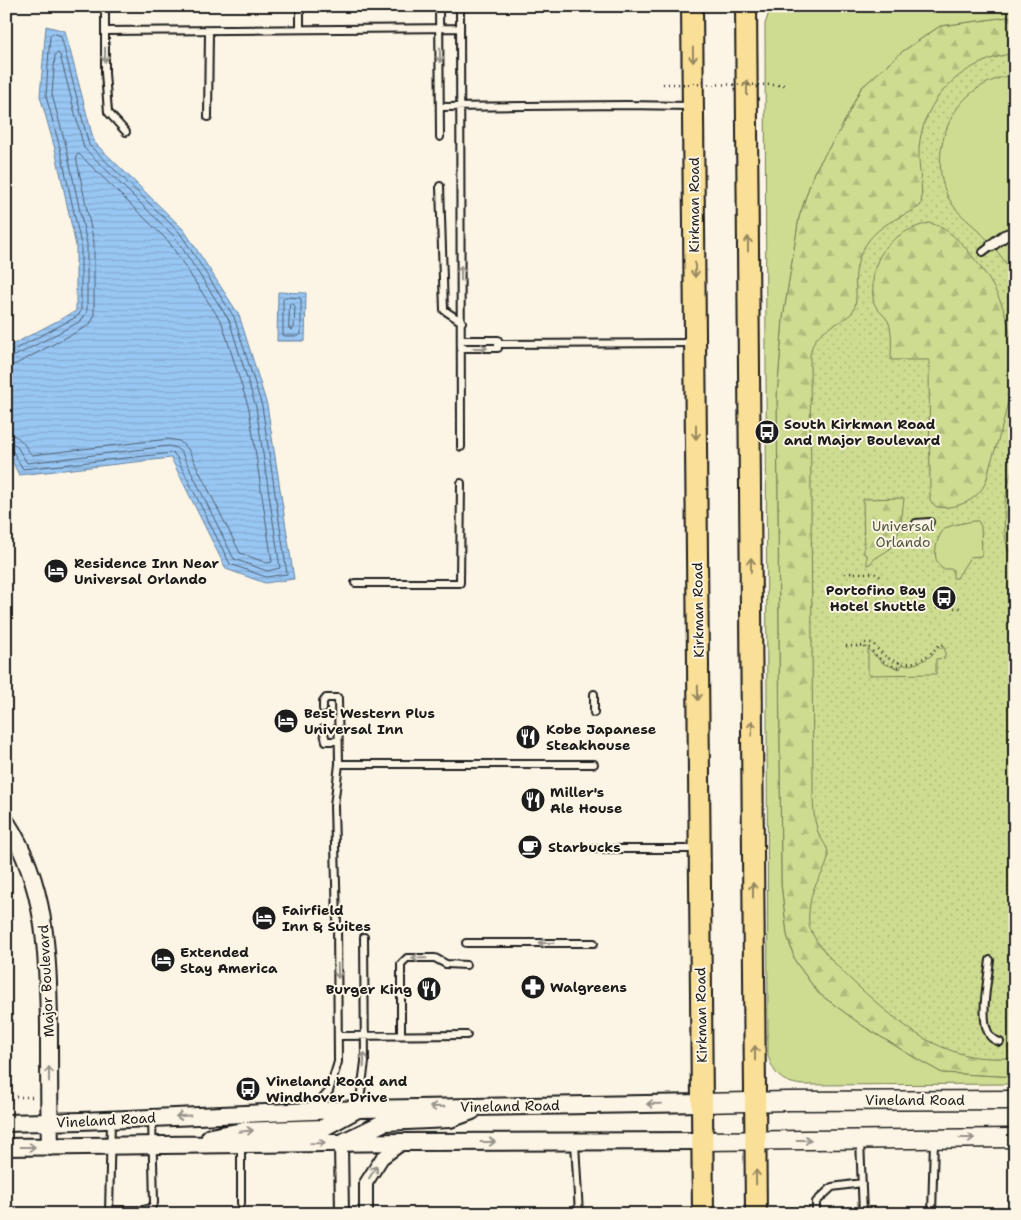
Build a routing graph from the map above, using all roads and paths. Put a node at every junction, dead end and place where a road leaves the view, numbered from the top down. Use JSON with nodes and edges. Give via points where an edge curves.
{"nodes":[{"id":1,"x":105,"y":6,"type":"edge"},
{"id":2,"x":300,"y":6,"type":"edge"},
{"id":3,"x":439,"y":6,"type":"edge"},
{"id":4,"x":460,"y":6,"type":"edge"},
{"id":5,"x":692,"y":6,"type":"edge"},
{"id":6,"x":746,"y":6,"type":"edge"},
{"id":7,"x":439,"y":28,"type":"junction"},
{"id":8,"x":460,"y":28,"type":"junction"},
{"id":9,"x":300,"y":29,"type":"junction"},
{"id":10,"x":105,"y":31,"type":"junction"},
{"id":11,"x":209,"y":31,"type":"junction"},
{"id":12,"x":662,"y":84,"type":"dead end"},
{"id":13,"x":784,"y":85,"type":"dead end"},
{"id":14,"x":694,"y":106,"type":"junction"},
{"id":15,"x":440,"y":107,"type":"junction"},
{"id":16,"x":460,"y":107,"type":"junction"},
{"id":17,"x":208,"y":117,"type":"dead end"},
{"id":18,"x":126,"y":132,"type":"dead end"},
{"id":19,"x":440,"y":137,"type":"dead end"},
{"id":20,"x":440,"y":186,"type":"dead end"},
{"id":21,"x":1015,"y":232,"type":"edge"},
{"id":22,"x":992,"y":245,"type":"joint"},
{"id":23,"x":983,"y":252,"type":"dead end"},
{"id":24,"x":462,"y":322,"type":"junction"},
{"id":25,"x":462,"y":340,"type":"junction"},
{"id":26,"x":695,"y":343,"type":"junction"},
{"id":27,"x":498,"y":344,"type":"junction"},
{"id":28,"x":462,"y":348,"type":"junction"},
{"id":29,"x":461,"y":448,"type":"dead end"},
{"id":30,"x":461,"y":484,"type":"dead end"},
{"id":31,"x":930,"y":522,"type":"dead end"},
{"id":32,"x":916,"y":523,"type":"dead end"},
{"id":33,"x":845,"y":573,"type":"dead end"},
{"id":34,"x":883,"y":578,"type":"dead end"},
{"id":35,"x":355,"y":583,"type":"dead end"},
{"id":36,"x":931,"y":608,"type":"dead end"},
{"id":37,"x":944,"y":608,"type":"dead end"},
{"id":38,"x":954,"y":608,"type":"dead end"},
{"id":39,"x":964,"y":608,"type":"dead end"},
{"id":40,"x":945,"y":645,"type":"dead end"},
{"id":41,"x":846,"y":646,"type":"dead end"},
{"id":42,"x":594,"y":694,"type":"dead end"},
{"id":43,"x":323,"y":709,"type":"dead end"},
{"id":44,"x":594,"y":713,"type":"dead end"},
{"id":45,"x":323,"y":729,"type":"dead end"},
{"id":46,"x":338,"y":741,"type":"junction"},
{"id":47,"x":339,"y":764,"type":"junction"},
{"id":48,"x":594,"y":764,"type":"dead end"},
{"id":49,"x":6,"y":822,"type":"edge"},
{"id":50,"x":594,"y":849,"type":"dead end"},
{"id":51,"x":700,"y":849,"type":"junction"},
{"id":52,"x":364,"y":937,"type":"dead end"},
{"id":53,"x":466,"y":943,"type":"dead end"},
{"id":54,"x":594,"y":943,"type":"dead end"},
{"id":55,"x":990,"y":960,"type":"dead end"},
{"id":56,"x":466,"y":965,"type":"dead end"},
{"id":57,"x":467,"y":1034,"type":"dead end"},
{"id":58,"x":402,"y":1035,"type":"junction"},
{"id":59,"x":338,"y":1036,"type":"junction"},
{"id":60,"x":365,"y":1036,"type":"junction"},
{"id":61,"x":1000,"y":1042,"type":"dead end"},
{"id":62,"x":6,"y":1097,"type":"edge"},
{"id":63,"x":40,"y":1097,"type":"dead end"},
{"id":64,"x":1015,"y":1100,"type":"edge"},
{"id":65,"x":755,"y":1101,"type":"junction"},
{"id":66,"x":702,"y":1103,"type":"junction"},
{"id":67,"x":483,"y":1106,"type":"junction"},
{"id":68,"x":359,"y":1109,"type":"junction"},
{"id":69,"x":312,"y":1111,"type":"junction"},
{"id":70,"x":152,"y":1118,"type":"junction"},
{"id":71,"x":111,"y":1119,"type":"junction"},
{"id":72,"x":6,"y":1122,"type":"edge"},
{"id":73,"x":50,"y":1122,"type":"junction"},
{"id":74,"x":934,"y":1138,"type":"junction"},
{"id":75,"x":1015,"y":1138,"type":"edge"},
{"id":76,"x":860,"y":1139,"type":"junction"},
{"id":77,"x":755,"y":1140,"type":"junction"},
{"id":78,"x":703,"y":1141,"type":"junction"},
{"id":79,"x":404,"y":1142,"type":"junction"},
{"id":80,"x":575,"y":1142,"type":"junction"},
{"id":81,"x":341,"y":1143,"type":"junction"},
{"id":82,"x":241,"y":1144,"type":"junction"},
{"id":83,"x":110,"y":1146,"type":"junction"},
{"id":84,"x":158,"y":1146,"type":"junction"},
{"id":85,"x":6,"y":1147,"type":"edge"},
{"id":86,"x":50,"y":1147,"type":"junction"},
{"id":87,"x":862,"y":1183,"type":"junction"},
{"id":88,"x":241,"y":1203,"type":"dead end"},
{"id":89,"x":109,"y":1212,"type":"edge"},
{"id":90,"x":342,"y":1214,"type":"edge"},
{"id":91,"x":366,"y":1214,"type":"edge"},
{"id":92,"x":579,"y":1214,"type":"edge"},
{"id":93,"x":703,"y":1214,"type":"edge"},
{"id":94,"x":756,"y":1214,"type":"edge"},
{"id":95,"x":816,"y":1214,"type":"edge"},
{"id":96,"x":863,"y":1214,"type":"edge"},
{"id":97,"x":932,"y":1214,"type":"edge"}],
"edges":[{"from":1,"to":10,"type":"lane"},
{"from":2,"to":9,"type":"lane"},
{"from":3,"to":7,"type":"lane"},
{"from":4,"to":8,"type":"lane"},
{"from":5,"to":14,"type":"main road","name":"Kirkman Road","one_way":true},
{"from":65,"to":6,"type":"main road","one_way":true},
{"from":7,"to":8,"type":"lane"},
{"from":7,"to":9,"type":"lane"},
{"from":7,"to":15,"type":"lane","one_way":true},
{"from":8,"to":16,"type":"lane"},
{"from":9,"to":11,"type":"lane"},
{"from":10,"to":11,"type":"lane"},
{"from":10,"to":18,"type":"lane","one_way":true,"via":[[108,112]]},
{"from":11,"to":17,"type":"lane"},
{"from":12,"to":13,"type":"path","bridge":true},
{"from":14,"to":16,"type":"lane"},
{"from":14,"to":26,"type":"main road","name":"Kirkman Road","one_way":true},
{"from":15,"to":16,"type":"lane"},
{"from":15,"to":19,"type":"lane"},
{"from":24,"to":16,"type":"lane","one_way":true},
{"from":20,"to":24,"type":"lane","via":[[444,310]]},
{"from":21,"to":22,"type":"street"},
{"from":22,"to":23,"type":"lane"},
{"from":24,"to":25,"type":"lane"},
{"from":25,"to":27,"type":"lane"},
{"from":25,"to":28,"type":"lane"},
{"from":26,"to":27,"type":"lane"},
{"from":26,"to":51,"type":"main road","name":"Kirkman Road","one_way":true},
{"from":28,"to":27,"type":"lane","one_way":true},
{"from":28,"to":29,"type":"lane"},
{"from":30,"to":35,"type":"lane","via":[[460,583]]},
{"from":31,"to":32,"type":"lane"},
{"from":33,"to":34,"type":"path","via":[[874,573]]},
{"from":36,"to":37,"type":"path"},
{"from":38,"to":39,"type":"path"},
{"from":40,"to":41,"type":"path","via":[[939,645],[919,661],[899,662],[898,667],[886,663],[870,648]]},
{"from":42,"to":44,"type":"lane"},
{"from":43,"to":46,"type":"lane","via":[[326,698],[338,698]]},
{"from":45,"to":46,"type":"lane","via":[[326,741]]},
{"from":46,"to":47,"type":"lane"},
{"from":47,"to":48,"type":"lane"},
{"from":47,"to":59,"type":"lane","one_way":true,"via":[[334,806]]},
{"from":73,"to":49,"type":"street","name":"Major Boulevard","one_way":true,"via":[[48,970],[44,920],[35,883],[18,839]]},
{"from":50,"to":51,"type":"lane"},
{"from":51,"to":66,"type":"main road","name":"Kirkman Road"},
{"from":52,"to":60,"type":"lane"},
{"from":54,"to":53,"type":"lane","one_way":true},
{"from":55,"to":61,"type":"lane","via":[[985,1024],[993,1040]]},
{"from":56,"to":58,"type":"lane","one_way":true,"via":[[446,964],[435,958],[407,958],[401,964]]},
{"from":57,"to":58,"type":"lane"},
{"from":58,"to":60,"type":"lane"},
{"from":59,"to":60,"type":"lane"},
{"from":59,"to":69,"type":"lane","via":[[338,1062],[329,1091]]},
{"from":68,"to":60,"type":"lane","one_way":true},
{"from":62,"to":63,"type":"path"},
{"from":64,"to":65,"type":"main road","name":"Vineland Road"},
{"from":65,"to":66,"type":"main road","name":"Vineland Road"},
{"from":65,"to":77,"type":"main road"},
{"from":66,"to":67,"type":"street","name":"Vineland Road","one_way":true},
{"from":66,"to":78,"type":"main road","name":"Kirkman Road"},
{"from":67,"to":68,"type":"street","name":"Vineland Road","one_way":true},
{"from":67,"to":81,"type":"street","via":[[450,1119],[385,1122]]},
{"from":68,"to":69,"type":"street","name":"Vineland Road"},
{"from":84,"to":68,"type":"street","one_way":true,"via":[[243,1130],[323,1128]]},
{"from":69,"to":70,"type":"street","name":"Vineland Road","one_way":true},
{"from":70,"to":71,"type":"street","name":"Vineland Road"},
{"from":70,"to":84,"type":"lane"},
{"from":71,"to":73,"type":"street","name":"Vineland Road"},
{"from":71,"to":83,"type":"lane"},
{"from":72,"to":73,"type":"street","name":"Vineland Road"},
{"from":73,"to":86,"type":"street","name":"Major Boulevard"},
{"from":74,"to":75,"type":"main road","name":"Vineland Road","one_way":true},
{"from":74,"to":76,"type":"main road","name":"Vineland Road"},
{"from":74,"to":97,"type":"lane"},
{"from":77,"to":76,"type":"main road","name":"Vineland Road","one_way":true},
{"from":76,"to":87,"type":"lane"},
{"from":77,"to":78,"type":"main road","name":"Vineland Road"},
{"from":94,"to":77,"type":"main road","one_way":true},
{"from":78,"to":80,"type":"street","name":"Vineland Road"},
{"from":78,"to":93,"type":"main road","name":"Kirkman Road"},
{"from":79,"to":80,"type":"street","name":"Vineland Road","one_way":true},
{"from":79,"to":81,"type":"street","name":"Vineland Road"},
{"from":91,"to":79,"type":"street","one_way":true,"via":[[366,1183],[382,1158]]},
{"from":80,"to":92,"type":"lane"},
{"from":82,"to":81,"type":"street","name":"Vineland Road","one_way":true},
{"from":81,"to":90,"type":"street"},
{"from":82,"to":84,"type":"street","name":"Vineland Road"},
{"from":82,"to":88,"type":"lane"},
{"from":83,"to":84,"type":"street","name":"Vineland Road"},
{"from":83,"to":86,"type":"street","name":"Vineland Road"},
{"from":83,"to":89,"type":"lane"},
{"from":84,"to":89,"type":"lane","via":[[151,1208]]},
{"from":85,"to":86,"type":"street","name":"Vineland Road","one_way":true},
{"from":87,"to":95,"type":"lane","via":[[832,1187],[816,1202]]},
{"from":87,"to":96,"type":"lane"}]}
